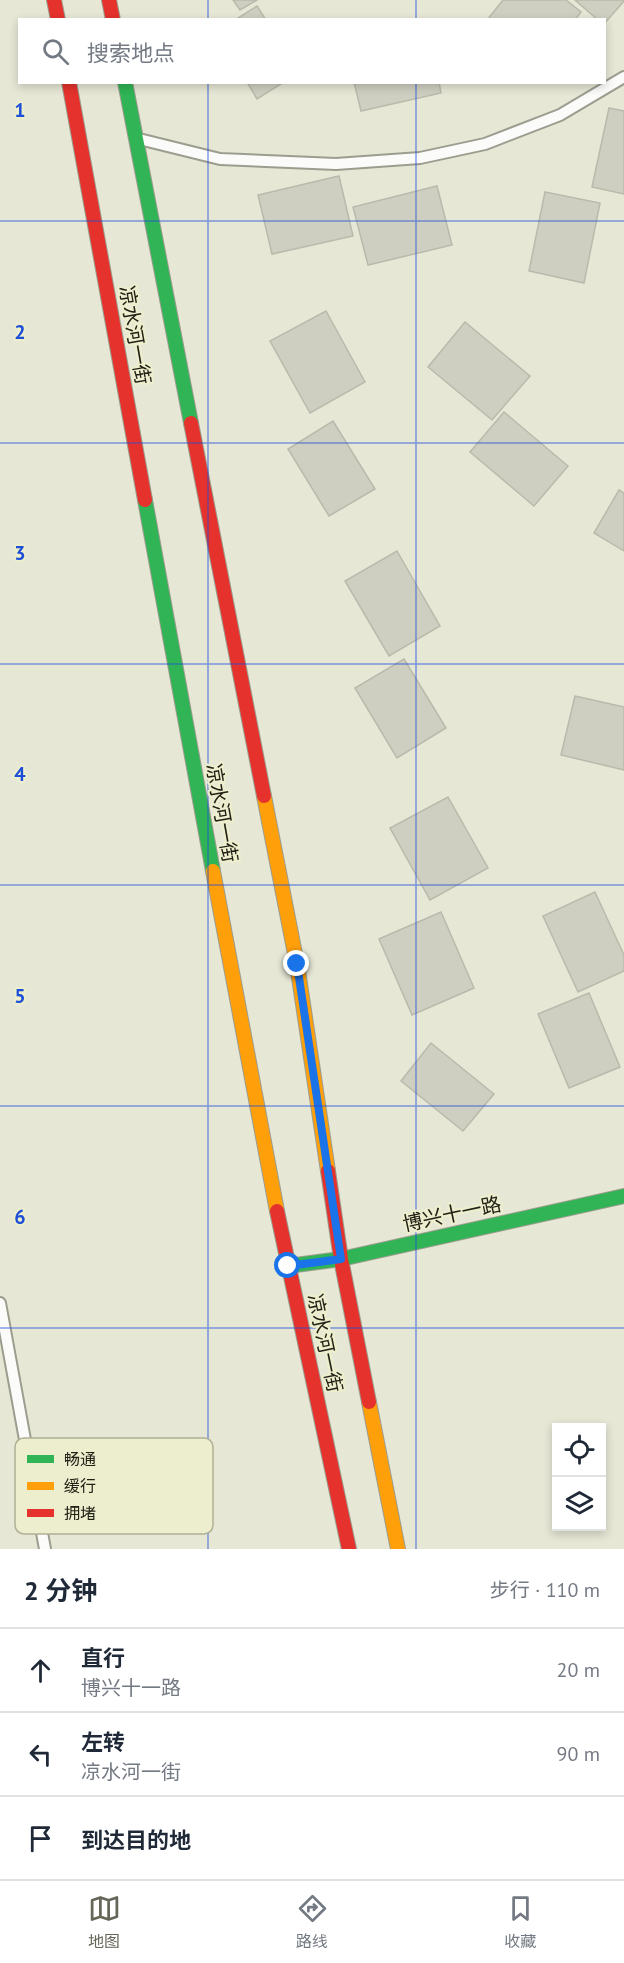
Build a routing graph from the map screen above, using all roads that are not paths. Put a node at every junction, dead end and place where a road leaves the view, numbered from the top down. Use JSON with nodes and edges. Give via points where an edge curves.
{"nodes":[{"id":1,"x":54,"y":0,"type":"edge"},
{"id":2,"x":109,"y":0,"type":"edge"},
{"id":3,"x":58,"y":18,"type":"edge"},
{"id":4,"x":113,"y":18,"type":"edge"},
{"id":5,"x":624,"y":77,"type":"edge"},
{"id":6,"x":69,"y":84,"type":"edge"},
{"id":7,"x":125,"y":84,"type":"edge"},
{"id":8,"x":136,"y":138,"type":"junction"},
{"id":9,"x":624,"y":1196,"type":"edge"},
{"id":10,"x":341,"y":1259,"type":"junction"},
{"id":11,"x":288,"y":1266,"type":"junction"},
{"id":12,"x":0,"y":1303,"type":"edge"},
{"id":13,"x":25,"y":1438,"type":"edge"},
{"id":14,"x":42,"y":1534,"type":"edge"},
{"id":15,"x":45,"y":1549,"type":"edge"},
{"id":16,"x":349,"y":1549,"type":"edge"},
{"id":17,"x":398,"y":1549,"type":"edge"}],
"edges":[{"from":1,"to":3,"type":"main road"},
{"from":2,"to":4,"type":"main road"},
{"from":5,"to":8,"type":"lane","via":[[560,115],[485,144],[420,158],[336,164],[220,159]]},
{"from":6,"to":11,"type":"main road","name":"凉水河一街"},
{"from":7,"to":8,"type":"main road","name":"凉水河一街"},
{"from":8,"to":10,"type":"main road","name":"凉水河一街","via":[[297,964]]},
{"from":9,"to":10,"type":"main road","name":"博兴十一路"},
{"from":10,"to":11,"type":"main road","name":"博兴十一路"},
{"from":10,"to":17,"type":"main road","name":"凉水河一街"},
{"from":11,"to":16,"type":"main road","name":"凉水河一街"},
{"from":12,"to":13,"type":"lane"},
{"from":14,"to":15,"type":"lane"}]}
